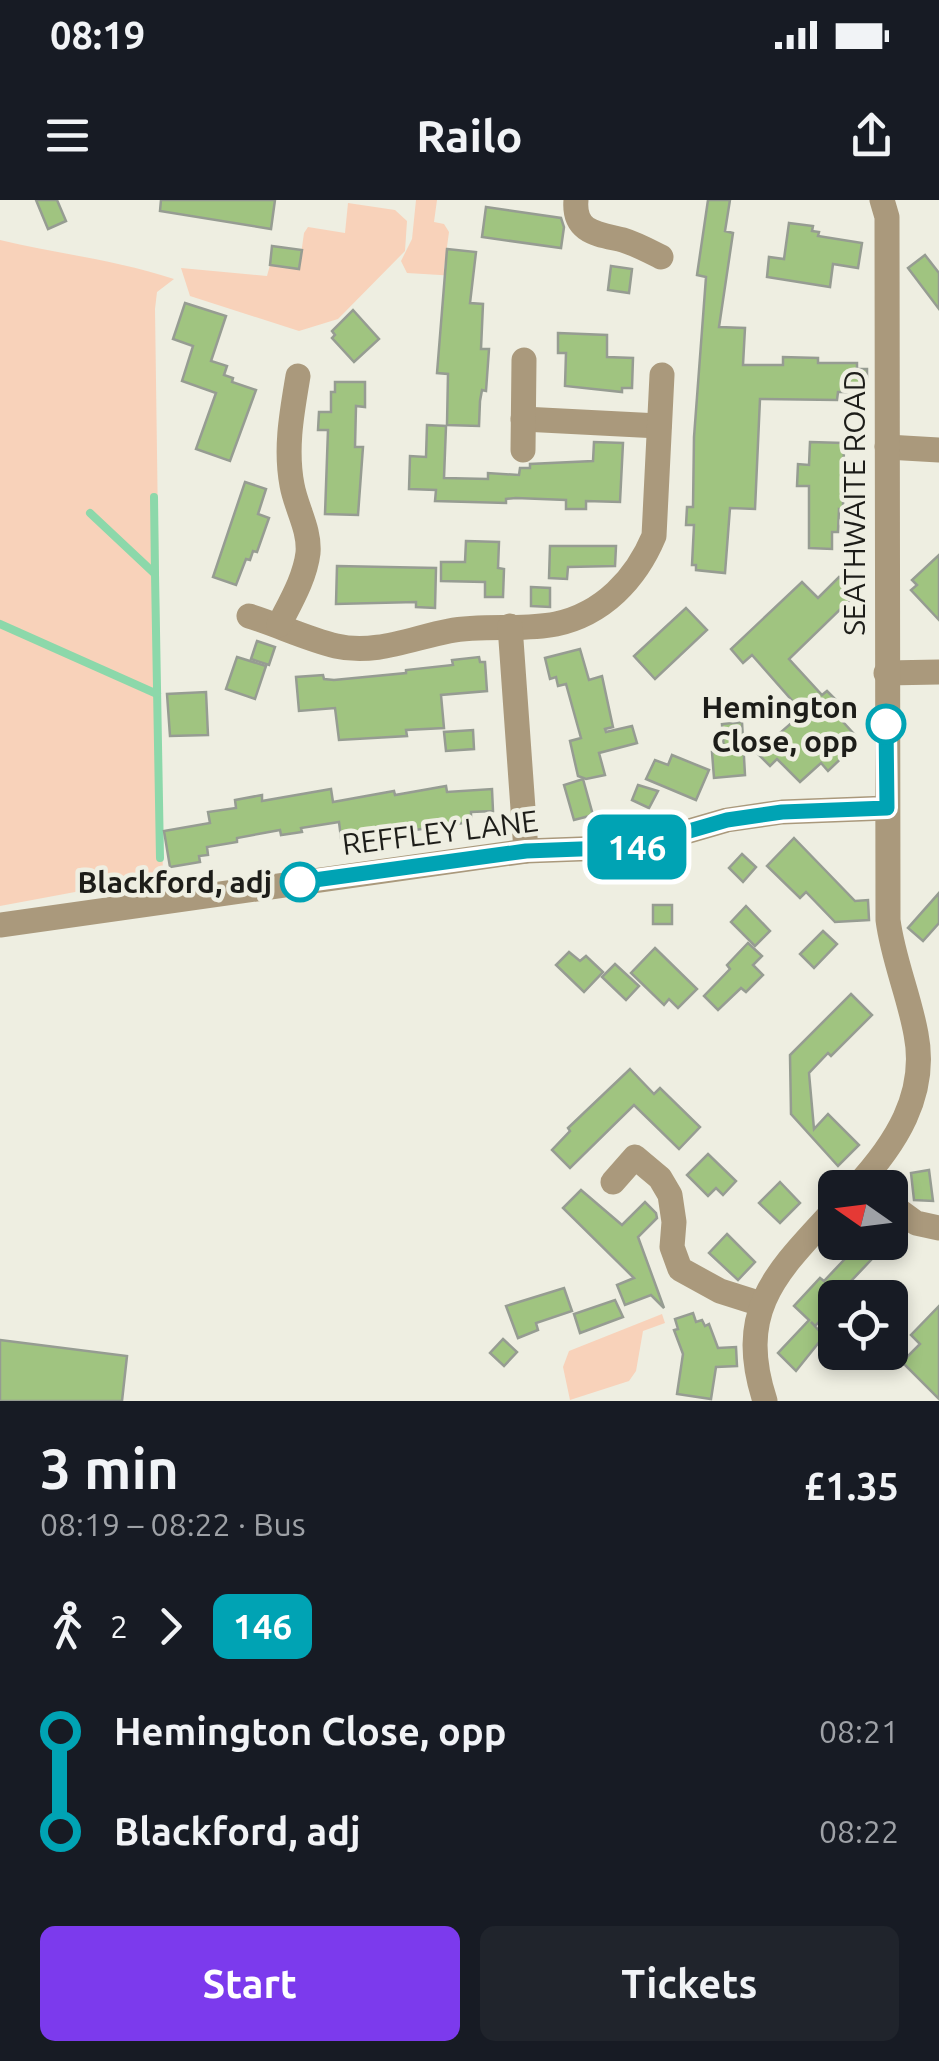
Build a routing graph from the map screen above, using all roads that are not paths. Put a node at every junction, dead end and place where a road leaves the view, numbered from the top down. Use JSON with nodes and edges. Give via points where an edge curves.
{"nodes":[{"id":1,"x":576,"y":200,"type":"edge"},
{"id":2,"x":882,"y":200,"type":"edge"},
{"id":3,"x":660,"y":257,"type":"dead end"},
{"id":4,"x":524,"y":360,"type":"dead end"},
{"id":5,"x":662,"y":375,"type":"dead end"},
{"id":6,"x":298,"y":376,"type":"dead end"},
{"id":7,"x":523,"y":419,"type":"junction"},
{"id":8,"x":659,"y":426,"type":"junction"},
{"id":9,"x":887,"y":447,"type":"junction"},
{"id":10,"x":522,"y":450,"type":"dead end"},
{"id":11,"x":939,"y":450,"type":"edge"},
{"id":12,"x":250,"y":616,"type":"dead end"},
{"id":13,"x":279,"y":625,"type":"junction"},
{"id":14,"x":510,"y":626,"type":"junction"},
{"id":15,"x":939,"y":672,"type":"edge"},
{"id":16,"x":886,"y":673,"type":"junction"},
{"id":17,"x":887,"y":808,"type":"junction"},
{"id":18,"x":526,"y":851,"type":"junction"},
{"id":19,"x":0,"y":924,"type":"edge"},
{"id":20,"x":875,"y":1170,"type":"edge"},
{"id":21,"x":612,"y":1182,"type":"dead end"},
{"id":22,"x":908,"y":1217,"type":"edge"},
{"id":23,"x":818,"y":1227,"type":"edge"},
{"id":24,"x":939,"y":1228,"type":"edge"},
{"id":25,"x":761,"y":1304,"type":"junction"},
{"id":26,"x":765,"y":1401,"type":"edge"}],
"edges":[{"from":1,"to":3,"type":"street","via":[[582,228]]},
{"from":2,"to":9,"type":"street","name":"SEATHWAITE ROAD"},
{"from":4,"to":7,"type":"street"},
{"from":5,"to":8,"type":"street"},
{"from":6,"to":13,"type":"street","via":[[288,457],[308,554]]},
{"from":7,"to":8,"type":"street"},
{"from":7,"to":10,"type":"street"},
{"from":8,"to":14,"type":"street","via":[[654,536],[628,583],[579,616]]},
{"from":9,"to":11,"type":"street"},
{"from":9,"to":16,"type":"street","name":"SEATHWAITE ROAD"},
{"from":12,"to":13,"type":"street"},
{"from":13,"to":14,"type":"street","via":[[336,646],[366,649],[451,630]]},
{"from":14,"to":18,"type":"street"},
{"from":15,"to":16,"type":"street"},
{"from":16,"to":17,"type":"street","name":"SEATHWAITE ROAD"},
{"from":17,"to":18,"type":"street","name":"REFFLEY LANE","via":[[727,820],[634,847]]},
{"from":17,"to":20,"type":"street","name":"SEATHWAITE ROAD","via":[[888,920],[918,1060],[906,1120]]},
{"from":18,"to":19,"type":"street","name":"REFFLEY LANE"},
{"from":21,"to":25,"type":"street","via":[[636,1157],[670,1195],[680,1269],[720,1292]]},
{"from":22,"to":24,"type":"street"},
{"from":23,"to":25,"type":"street","via":[[778,1270]]},
{"from":25,"to":26,"type":"street","via":[[755,1354]]}]}
